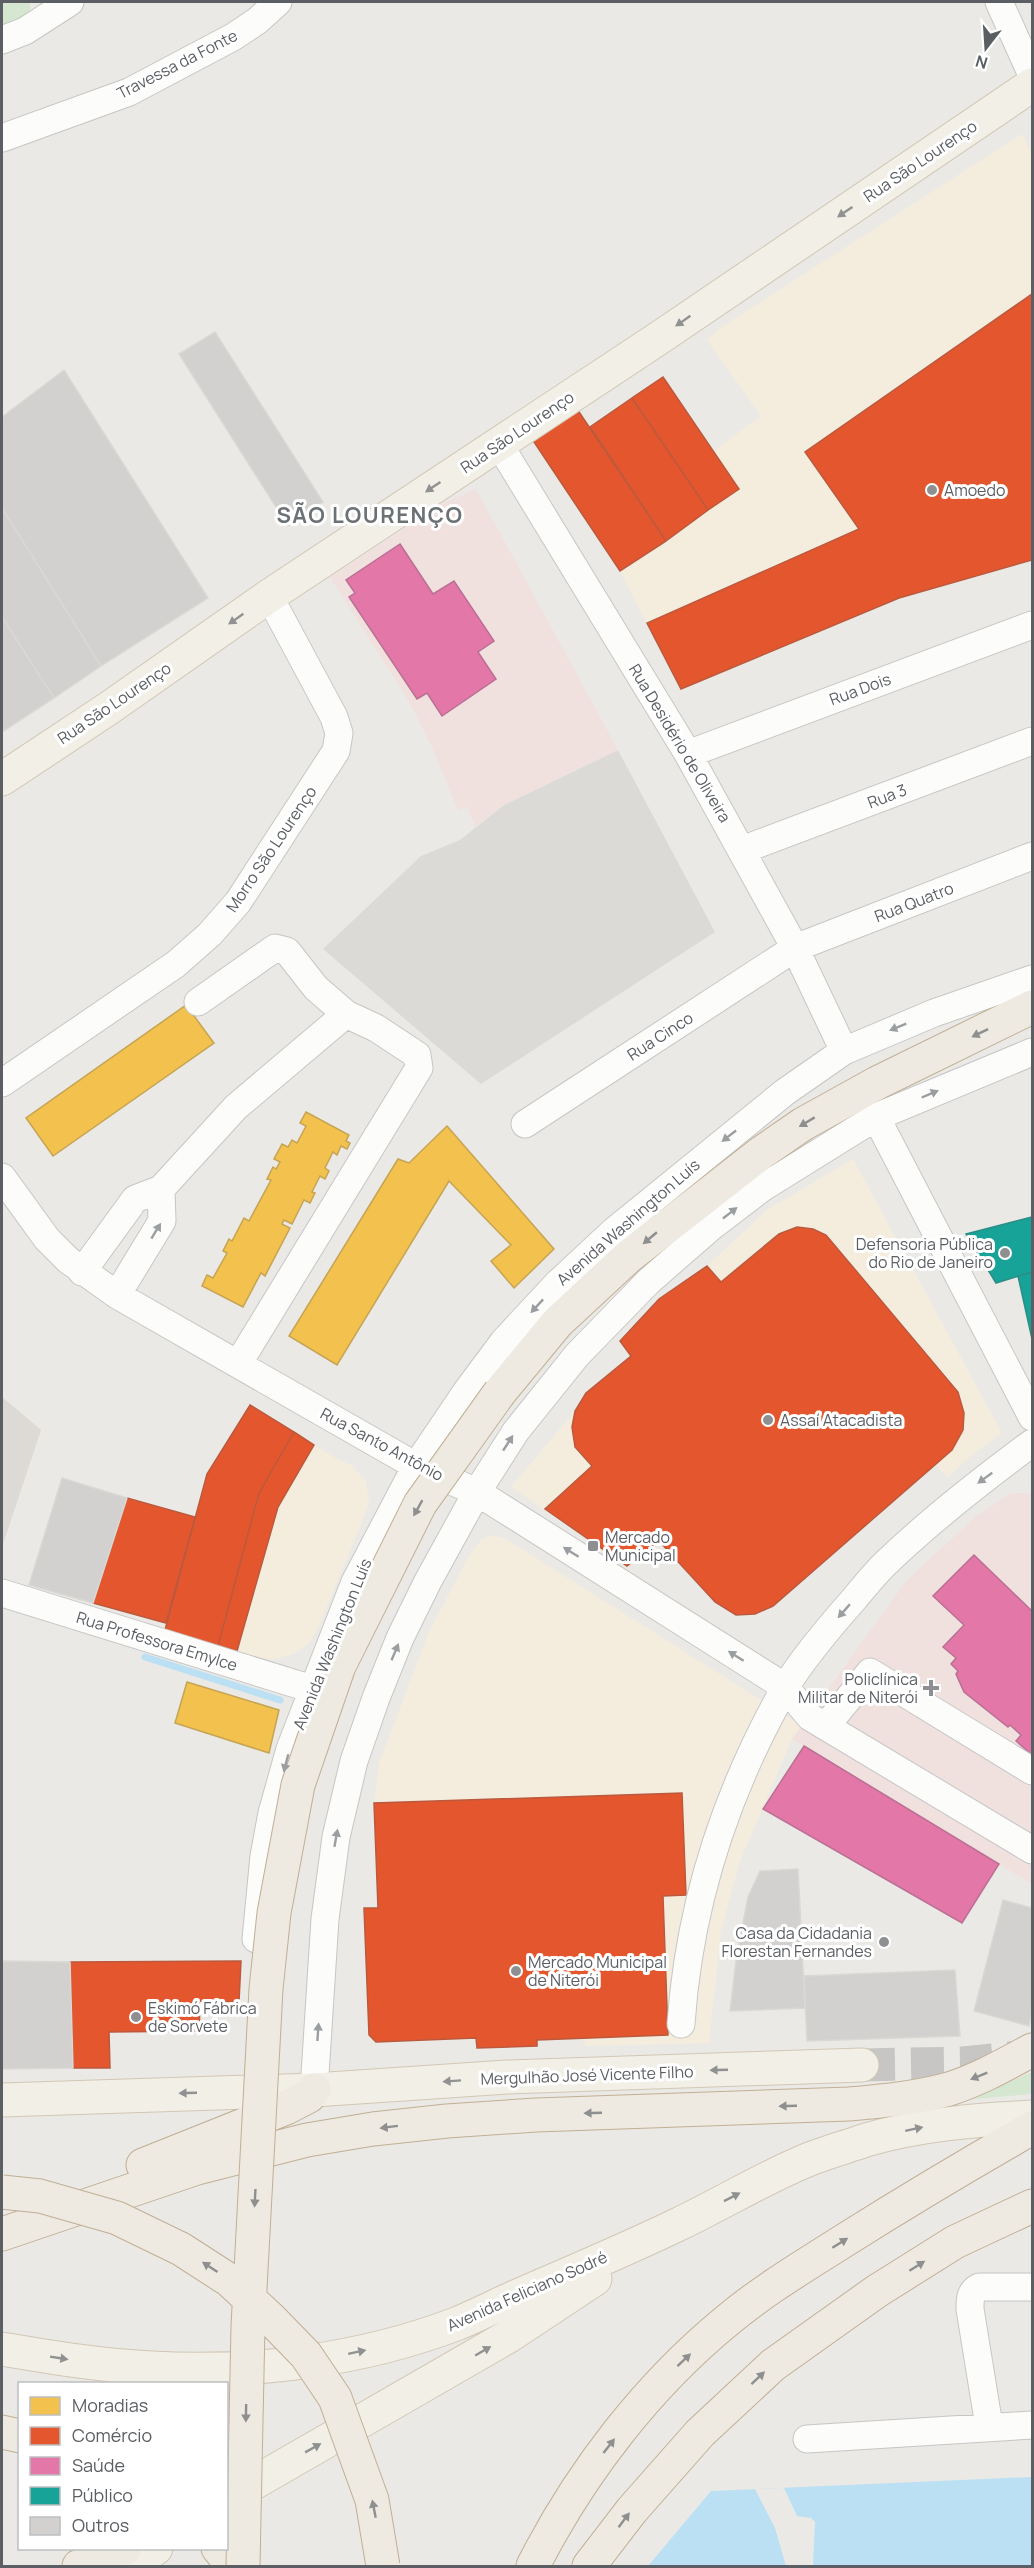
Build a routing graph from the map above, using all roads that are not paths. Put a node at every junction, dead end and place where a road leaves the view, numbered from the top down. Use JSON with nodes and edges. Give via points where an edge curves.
{"nodes":[{"id":1,"x":278,"y":2,"type":"edge"},
{"id":2,"x":999,"y":2,"type":"edge"},
{"id":3,"x":61,"y":4,"type":"edge"},
{"id":4,"x":2,"y":40,"type":"edge"},
{"id":5,"x":1032,"y":75,"type":"edge"},
{"id":6,"x":1032,"y":86,"type":"edge"},
{"id":7,"x":2,"y":138,"type":"edge"},
{"id":8,"x":499,"y":444,"type":"junction"},
{"id":9,"x":269,"y":596,"type":"junction"},
{"id":10,"x":1032,"y":625,"type":"edge"},
{"id":11,"x":1032,"y":741,"type":"edge"},
{"id":12,"x":688,"y":754,"type":"junction"},
{"id":13,"x":2,"y":779,"type":"edge"},
{"id":14,"x":742,"y":850,"type":"junction"},
{"id":15,"x":1032,"y":856,"type":"edge"},
{"id":16,"x":795,"y":948,"type":"junction"},
{"id":17,"x":1032,"y":979,"type":"edge"},
{"id":18,"x":198,"y":1002,"type":"dead end"},
{"id":19,"x":1032,"y":1007,"type":"edge"},
{"id":20,"x":346,"y":1014,"type":"junction"},
{"id":21,"x":844,"y":1051,"type":"junction"},
{"id":22,"x":1032,"y":1053,"type":"edge"},
{"id":23,"x":2,"y":1083,"type":"edge"},
{"id":24,"x":876,"y":1117,"type":"junction"},
{"id":25,"x":525,"y":1124,"type":"dead end"},
{"id":26,"x":2,"y":1177,"type":"edge"},
{"id":27,"x":161,"y":1189,"type":"junction"},
{"id":28,"x":82,"y":1272,"type":"junction"},
{"id":29,"x":117,"y":1295,"type":"junction"},
{"id":30,"x":238,"y":1364,"type":"junction"},
{"id":31,"x":1032,"y":1417,"type":"edge"},
{"id":32,"x":1032,"y":1443,"type":"edge"},
{"id":33,"x":416,"y":1466,"type":"junction"},
{"id":34,"x":477,"y":1492,"type":"junction"},
{"id":35,"x":2,"y":1593,"type":"edge"},
{"id":36,"x":786,"y":1687,"type":"junction"},
{"id":37,"x":312,"y":1689,"type":"junction"},
{"id":38,"x":826,"y":1726,"type":"junction"},
{"id":39,"x":1032,"y":1771,"type":"edge"},
{"id":40,"x":1032,"y":1850,"type":"edge"},
{"id":41,"x":681,"y":2024,"type":"dead end"},
{"id":42,"x":1032,"y":2050,"type":"edge"},
{"id":43,"x":862,"y":2065,"type":"tunnel mouth"},
{"id":44,"x":314,"y":2090,"type":"junction"},
{"id":45,"x":247,"y":2091,"type":"junction"},
{"id":46,"x":2,"y":2100,"type":"edge"},
{"id":47,"x":1032,"y":2117,"type":"edge"},
{"id":48,"x":1032,"y":2128,"type":"edge"},
{"id":49,"x":2,"y":2192,"type":"edge"},
{"id":50,"x":1032,"y":2206,"type":"edge"},
{"id":51,"x":680,"y":2224,"type":"junction"},
{"id":52,"x":2,"y":2232,"type":"edge"},
{"id":53,"x":1032,"y":2287,"type":"edge"},
{"id":54,"x":2,"y":2349,"type":"edge"},
{"id":55,"x":1032,"y":2425,"type":"edge"},
{"id":56,"x":989,"y":2426,"type":"junction"},
{"id":57,"x":2,"y":2432,"type":"edge"},
{"id":58,"x":18,"y":2436,"type":"edge"},
{"id":59,"x":807,"y":2439,"type":"dead end"},
{"id":60,"x":228,"y":2498,"type":"edge"},
{"id":61,"x":119,"y":2550,"type":"edge"},
{"id":62,"x":153,"y":2550,"type":"edge"},
{"id":63,"x":220,"y":2550,"type":"edge"},
{"id":64,"x":79,"y":2566,"type":"edge"},
{"id":65,"x":132,"y":2566,"type":"edge"},
{"id":66,"x":234,"y":2566,"type":"edge"},
{"id":67,"x":243,"y":2566,"type":"edge"},
{"id":68,"x":383,"y":2566,"type":"edge"},
{"id":69,"x":533,"y":2566,"type":"edge"},
{"id":70,"x":589,"y":2566,"type":"edge"}],
"edges":[{"from":1,"to":7,"type":"street","name":"Travessa da Fonte","via":[[233,37],[129,92]]},
{"from":2,"to":5,"type":"street"},
{"from":3,"to":4,"type":"street","via":[[25,31]]},
{"from":6,"to":8,"type":"main road","name":"Rua São Lourenço","one_way":true},
{"from":8,"to":9,"type":"main road","name":"Rua São Lourenço","one_way":true},
{"from":8,"to":12,"type":"street","name":"Rua Desidério de Oliveira"},
{"from":9,"to":13,"type":"main road","name":"Rua São Lourenço","one_way":true},
{"from":9,"to":23,"type":"street","name":"Morro São Lourenço","via":[[334,717],[339,733],[336,751],[238,902],[210,934],[176,964]]},
{"from":10,"to":12,"type":"street","name":"Rua Dois"},
{"from":11,"to":14,"type":"street","name":"Rua 3"},
{"from":12,"to":14,"type":"street","name":"Rua Desidério de Oliveira"},
{"from":14,"to":16,"type":"street","name":"Rua Desidério de Oliveira"},
{"from":15,"to":16,"type":"street","name":"Rua Quatro"},
{"from":16,"to":21,"type":"street","name":"Rua Desidério de Oliveira"},
{"from":16,"to":25,"type":"street","name":"Rua Cinco"},
{"from":17,"to":21,"type":"street","name":"Avenida Washington Luís","one_way":true,"via":[[934,1013]]},
{"from":18,"to":20,"type":"street","via":[[275,948],[286,951],[316,988]]},
{"from":19,"to":67,"type":"highway","one_way":true,"bridge":true,"via":[[803,1124],[628,1257],[557,1323],[500,1392],[420,1504],[339,1666],[298,1785],[274,1913],[266,1989],[248,2326]]},
{"from":20,"to":27,"type":"street","via":[[236,1107]]},
{"from":20,"to":30,"type":"street","via":[[417,1055],[419,1068]]},
{"from":21,"to":33,"type":"street","name":"Avenida Washington Luís","one_way":true,"via":[[784,1092],[708,1153],[557,1284],[504,1341]]},
{"from":24,"to":22,"type":"street","one_way":true},
{"from":24,"to":31,"type":"street"},
{"from":34,"to":24,"type":"street","one_way":true,"via":[[516,1431],[570,1364],[649,1281],[762,1188]]},
{"from":26,"to":28,"type":"street","name":"Rua Santo Antônio","via":[[47,1239]]},
{"from":27,"to":28,"type":"street","via":[[135,1199]]},
{"from":29,"to":27,"type":"street","one_way":true,"via":[[162,1221]]},
{"from":28,"to":29,"type":"street","name":"Rua Santo Antônio"},
{"from":29,"to":30,"type":"street","name":"Rua Santo Antônio"},
{"from":30,"to":33,"type":"street","name":"Rua Santo Antônio"},
{"from":32,"to":36,"type":"street","one_way":true,"via":[[970,1489],[886,1562],[835,1620]]},
{"from":33,"to":34,"type":"street","name":"Rua Santo Antônio"},
{"from":33,"to":37,"type":"street","name":"Avenida Washington Luís","via":[[355,1582]]},
{"from":36,"to":34,"type":"street","name":"Rua Santo Antônio","one_way":true},
{"from":44,"to":34,"type":"street","one_way":true,"via":[[325,1919],[336,1837],[354,1761],[400,1638]]},
{"from":35,"to":37,"type":"street","name":"Rua Professora Emylce"},
{"from":36,"to":38,"type":"street","name":"Rua Santo Antônio","via":[[810,1716]]},
{"from":36,"to":41,"type":"street","via":[[733,1798],[706,1874],[684,1979]]},
{"from":37,"to":45,"type":"street","name":"Avenida Washington Luís","one_way":true,"via":[[290,1749],[264,1856]]},
{"from":38,"to":39,"type":"street","via":[[870,1672]]},
{"from":38,"to":40,"type":"street","name":"Rua Santo Antônio"},
{"from":42,"to":52,"type":"highway","one_way":true,"via":[[950,2089],[898,2099],[447,2121],[307,2140],[197,2168]]},
{"from":43,"to":44,"type":"main road","name":"Mergulhão José Vicente Filho","one_way":true,"via":[[507,2077]]},
{"from":44,"to":45,"type":"main road"},
{"from":44,"to":52,"type":"highway","via":[[286,2108],[144,2165]]},
{"from":45,"to":46,"type":"main road","one_way":true},
{"from":51,"to":47,"type":"main road","name":"Avenida Feliciano Sodré","one_way":true,"via":[[806,2160],[869,2139],[955,2122]]},
{"from":69,"to":48,"type":"highway","one_way":true,"via":[[583,2479],[644,2402],[729,2319],[775,2284]]},
{"from":68,"to":49,"type":"highway","one_way":true,"bridge":true,"via":[[372,2499],[335,2398],[306,2355],[270,2318],[229,2280],[181,2249],[117,2218],[40,2196]]},
{"from":70,"to":50,"type":"highway","one_way":true,"via":[[700,2433],[773,2365],[877,2291],[955,2242]]},
{"from":54,"to":51,"type":"main road","name":"Avenida Feliciano Sodré","one_way":true,"via":[[151,2368],[242,2369],[331,2357],[455,2324]]},
{"from":60,"to":51,"type":"main road","one_way":true,"via":[[509,2336]]},
{"from":53,"to":56,"type":"street","via":[[979,2287],[970,2298]]},
{"from":55,"to":56,"type":"street"},
{"from":56,"to":59,"type":"street"},
{"from":57,"to":58,"type":"highway"},
{"from":61,"to":64,"type":"highway"},
{"from":62,"to":65,"type":"main road"},
{"from":63,"to":66,"type":"highway"}]}
